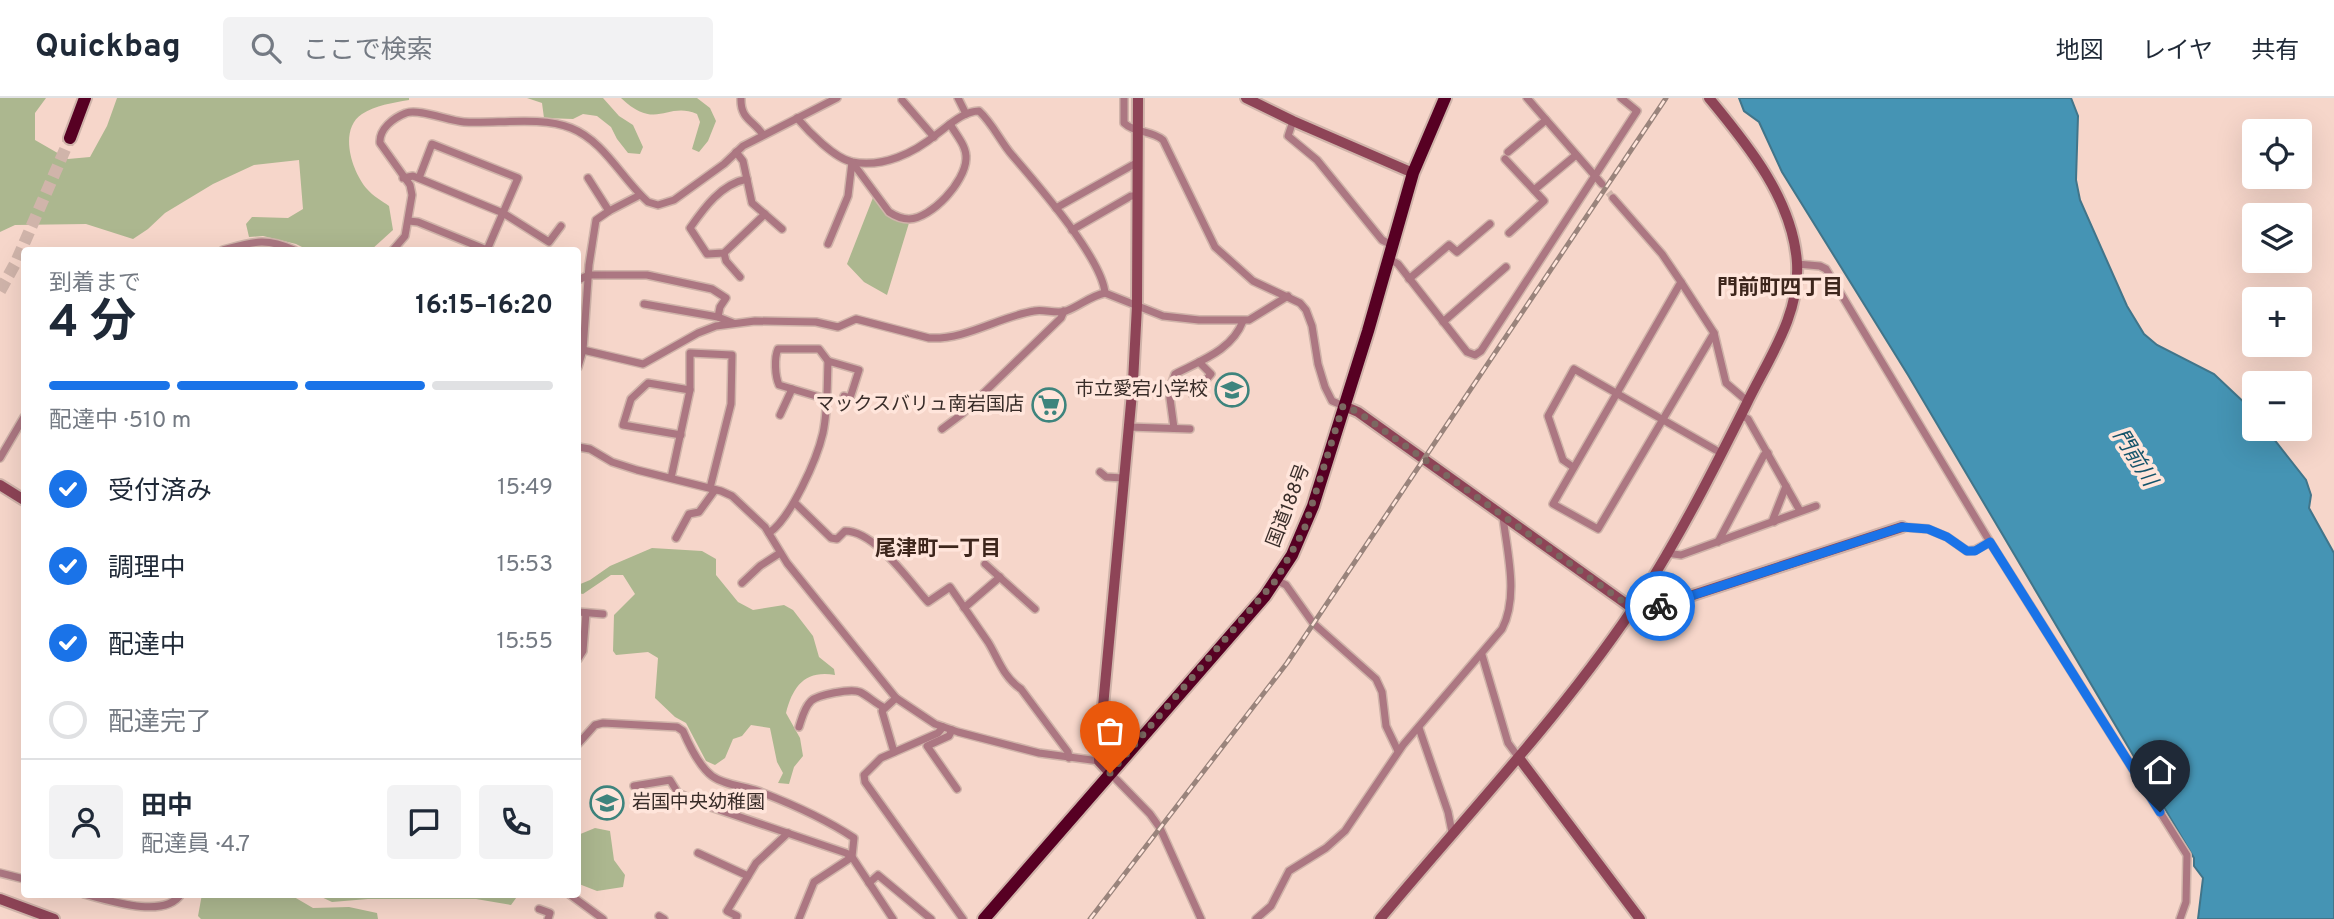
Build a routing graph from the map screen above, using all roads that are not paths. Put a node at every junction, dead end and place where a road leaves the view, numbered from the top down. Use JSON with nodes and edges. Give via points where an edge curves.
{"nodes":[{"id":1,"x":85,"y":98,"type":"edge"},
{"id":2,"x":741,"y":98,"type":"edge"},
{"id":3,"x":837,"y":98,"type":"edge"},
{"id":4,"x":958,"y":98,"type":"edge"},
{"id":5,"x":1124,"y":98,"type":"edge"},
{"id":6,"x":1138,"y":98,"type":"edge"},
{"id":7,"x":1247,"y":98,"type":"edge"},
{"id":8,"x":1445,"y":98,"type":"edge"},
{"id":9,"x":1527,"y":98,"type":"edge"},
{"id":10,"x":1621,"y":98,"type":"edge"},
{"id":11,"x":1709,"y":98,"type":"edge"},
{"id":12,"x":902,"y":100,"type":"edge"},
{"id":13,"x":966,"y":114,"type":"junction"},
{"id":14,"x":797,"y":118,"type":"junction"},
{"id":15,"x":1546,"y":120,"type":"junction"},
{"id":16,"x":1293,"y":121,"type":"junction"},
{"id":17,"x":950,"y":124,"type":"junction"},
{"id":18,"x":1138,"y":129,"type":"junction"},
{"id":19,"x":763,"y":135,"type":"junction"},
{"id":20,"x":934,"y":137,"type":"junction"},
{"id":21,"x":70,"y":138,"type":"tunnel mouth"},
{"id":22,"x":736,"y":152,"type":"junction"},
{"id":23,"x":1576,"y":155,"type":"junction"},
{"id":24,"x":852,"y":162,"type":"junction"},
{"id":25,"x":1138,"y":162,"type":"junction"},
{"id":26,"x":1413,"y":173,"type":"junction"},
{"id":27,"x":1594,"y":175,"type":"junction"},
{"id":28,"x":403,"y":178,"type":"junction"},
{"id":29,"x":419,"y":178,"type":"junction"},
{"id":30,"x":589,"y":178,"type":"dead end"},
{"id":31,"x":747,"y":179,"type":"junction"},
{"id":32,"x":1602,"y":184,"type":"tunnel mouth"},
{"id":33,"x":1534,"y":190,"type":"junction"},
{"id":34,"x":639,"y":195,"type":"junction"},
{"id":35,"x":1138,"y":196,"type":"junction"},
{"id":36,"x":1614,"y":198,"type":"tunnel mouth"},
{"id":37,"x":1056,"y":208,"type":"junction"},
{"id":38,"x":609,"y":211,"type":"junction"},
{"id":39,"x":503,"y":213,"type":"junction"},
{"id":40,"x":765,"y":214,"type":"junction"},
{"id":41,"x":409,"y":221,"type":"junction"},
{"id":42,"x":1490,"y":224,"type":"dead end"},
{"id":43,"x":561,"y":226,"type":"dead end"},
{"id":44,"x":782,"y":229,"type":"dead end"},
{"id":45,"x":1072,"y":230,"type":"junction"},
{"id":46,"x":1509,"y":233,"type":"dead end"},
{"id":47,"x":828,"y":244,"type":"dead end"},
{"id":48,"x":234,"y":247,"type":"edge"},
{"id":49,"x":285,"y":247,"type":"edge"},
{"id":50,"x":396,"y":247,"type":"edge"},
{"id":51,"x":480,"y":247,"type":"edge"},
{"id":52,"x":488,"y":247,"type":"edge"},
{"id":53,"x":1390,"y":252,"type":"junction"},
{"id":54,"x":723,"y":253,"type":"junction"},
{"id":55,"x":1797,"y":264,"type":"junction"},
{"id":56,"x":1506,"y":267,"type":"dead end"},
{"id":57,"x":589,"y":275,"type":"junction"},
{"id":58,"x":740,"y":277,"type":"dead end"},
{"id":59,"x":581,"y":279,"type":"edge"},
{"id":60,"x":1409,"y":279,"type":"junction"},
{"id":61,"x":1681,"y":282,"type":"junction"},
{"id":62,"x":1105,"y":293,"type":"junction"},
{"id":63,"x":1288,"y":296,"type":"junction"},
{"id":64,"x":644,"y":304,"type":"dead end"},
{"id":65,"x":1137,"y":306,"type":"junction"},
{"id":66,"x":1064,"y":311,"type":"junction"},
{"id":67,"x":718,"y":317,"type":"junction"},
{"id":68,"x":1243,"y":321,"type":"junction"},
{"id":69,"x":1443,"y":322,"type":"junction"},
{"id":70,"x":733,"y":323,"type":"junction"},
{"id":71,"x":1714,"y":333,"type":"junction"},
{"id":72,"x":583,"y":350,"type":"junction"},
{"id":73,"x":581,"y":357,"type":"edge"},
{"id":74,"x":828,"y":361,"type":"junction"},
{"id":75,"x":1199,"y":362,"type":"junction"},
{"id":76,"x":792,"y":389,"type":"junction"},
{"id":77,"x":690,"y":390,"type":"junction"},
{"id":78,"x":1617,"y":394,"type":"junction"},
{"id":79,"x":1194,"y":395,"type":"dead end"},
{"id":80,"x":844,"y":396,"type":"dead end"},
{"id":81,"x":826,"y":400,"type":"junction"},
{"id":82,"x":1747,"y":401,"type":"junction"},
{"id":83,"x":1343,"y":406,"type":"junction"},
{"id":84,"x":780,"y":415,"type":"dead end"},
{"id":85,"x":1741,"y":415,"type":"junction"},
{"id":86,"x":1663,"y":421,"type":"junction"},
{"id":87,"x":21,"y":422,"type":"edge"},
{"id":88,"x":1128,"y":427,"type":"junction"},
{"id":89,"x":1174,"y":428,"type":"junction"},
{"id":90,"x":942,"y":429,"type":"dead end"},
{"id":91,"x":1190,"y":429,"type":"dead end"},
{"id":92,"x":681,"y":435,"type":"junction"},
{"id":93,"x":581,"y":448,"type":"edge"},
{"id":94,"x":1721,"y":453,"type":"junction"},
{"id":95,"x":1768,"y":453,"type":"junction"},
{"id":96,"x":0,"y":458,"type":"edge"},
{"id":97,"x":1573,"y":467,"type":"junction"},
{"id":98,"x":1100,"y":472,"type":"dead end"},
{"id":99,"x":671,"y":478,"type":"junction"},
{"id":100,"x":1123,"y":478,"type":"junction"},
{"id":101,"x":0,"y":485,"type":"edge"},
{"id":102,"x":1786,"y":486,"type":"junction"},
{"id":103,"x":712,"y":489,"type":"junction"},
{"id":104,"x":21,"y":498,"type":"edge"},
{"id":105,"x":795,"y":503,"type":"junction"},
{"id":106,"x":1816,"y":506,"type":"dead end"},
{"id":107,"x":1800,"y":511,"type":"junction"},
{"id":108,"x":1503,"y":517,"type":"junction"},
{"id":109,"x":1774,"y":522,"type":"junction"},
{"id":110,"x":1902,"y":527,"type":"joint"},
{"id":111,"x":769,"y":533,"type":"junction"},
{"id":112,"x":676,"y":538,"type":"dead end"},
{"id":113,"x":1718,"y":542,"type":"junction"},
{"id":114,"x":1990,"y":542,"type":"junction"},
{"id":115,"x":780,"y":553,"type":"junction"},
{"id":116,"x":1666,"y":553,"type":"junction"},
{"id":117,"x":985,"y":564,"type":"dead end"},
{"id":118,"x":1000,"y":577,"type":"junction"},
{"id":119,"x":1276,"y":580,"type":"junction"},
{"id":120,"x":742,"y":583,"type":"dead end"},
{"id":121,"x":964,"y":608,"type":"junction"},
{"id":122,"x":1632,"y":608,"type":"junction"},
{"id":123,"x":1034,"y":609,"type":"dead end"},
{"id":124,"x":582,"y":613,"type":"edge"},
{"id":125,"x":603,"y":614,"type":"dead end"},
{"id":126,"x":581,"y":654,"type":"edge"},
{"id":127,"x":1482,"y":654,"type":"junction"},
{"id":128,"x":896,"y":698,"type":"junction"},
{"id":129,"x":883,"y":707,"type":"junction"},
{"id":130,"x":799,"y":727,"type":"dead end"},
{"id":131,"x":943,"y":727,"type":"junction"},
{"id":132,"x":1419,"y":728,"type":"junction"},
{"id":133,"x":952,"y":730,"type":"junction"},
{"id":134,"x":581,"y":741,"type":"edge"},
{"id":135,"x":1398,"y":751,"type":"junction"},
{"id":136,"x":894,"y":752,"type":"junction"},
{"id":137,"x":1069,"y":758,"type":"junction"},
{"id":138,"x":1519,"y":758,"type":"junction"},
{"id":139,"x":1099,"y":761,"type":"junction"},
{"id":140,"x":1110,"y":773,"type":"junction"},
{"id":141,"x":634,"y":786,"type":"dead end"},
{"id":142,"x":957,"y":789,"type":"dead end"},
{"id":143,"x":1452,"y":832,"type":"junction"},
{"id":144,"x":788,"y":833,"type":"junction"},
{"id":145,"x":698,"y":853,"type":"dead end"},
{"id":146,"x":852,"y":857,"type":"junction"},
{"id":147,"x":0,"y":873,"type":"edge"},
{"id":148,"x":748,"y":876,"type":"junction"},
{"id":149,"x":21,"y":878,"type":"edge"},
{"id":150,"x":869,"y":883,"type":"junction"},
{"id":151,"x":100,"y":898,"type":"edge"},
{"id":152,"x":178,"y":898,"type":"edge"},
{"id":153,"x":574,"y":898,"type":"edge"},
{"id":154,"x":0,"y":899,"type":"edge"},
{"id":155,"x":539,"y":909,"type":"dead end"},
{"id":156,"x":54,"y":919,"type":"edge"},
{"id":157,"x":548,"y":919,"type":"edge"},
{"id":158,"x":603,"y":919,"type":"edge"},
{"id":159,"x":736,"y":919,"type":"edge"},
{"id":160,"x":799,"y":919,"type":"edge"},
{"id":161,"x":893,"y":919,"type":"edge"},
{"id":162,"x":931,"y":919,"type":"edge"},
{"id":163,"x":963,"y":919,"type":"edge"},
{"id":164,"x":984,"y":919,"type":"edge"},
{"id":165,"x":1201,"y":919,"type":"edge"},
{"id":166,"x":1256,"y":919,"type":"edge"},
{"id":167,"x":1380,"y":919,"type":"edge"},
{"id":168,"x":1640,"y":919,"type":"edge"},
{"id":169,"x":2180,"y":919,"type":"edge"}],
"edges":[{"from":1,"to":21,"type":"highway"},
{"from":2,"to":19,"type":"street","via":[[750,124]]},
{"from":3,"to":14,"type":"street"},
{"from":4,"to":13,"type":"street"},
{"from":5,"to":18,"type":"street","via":[[1124,123]]},
{"from":6,"to":18,"type":"street"},
{"from":7,"to":16,"type":"street"},
{"from":8,"to":26,"type":"highway","name":"国道188号"},
{"from":9,"to":15,"type":"street"},
{"from":10,"to":27,"type":"street","via":[[1637,110]]},
{"from":11,"to":55,"type":"street","via":[[1783,205]]},
{"from":12,"to":20,"type":"street"},
{"from":13,"to":17,"type":"street"},
{"from":13,"to":37,"type":"street","via":[[979,111],[986,118]]},
{"from":14,"to":19,"type":"street"},
{"from":14,"to":24,"type":"street","via":[[823,144]]},
{"from":15,"to":23,"type":"street"},
{"from":15,"to":33,"type":"street","via":[[1506,156]]},
{"from":16,"to":26,"type":"street"},
{"from":16,"to":53,"type":"street","via":[[1289,136],[1317,160]]},
{"from":17,"to":20,"type":"street"},
{"from":17,"to":24,"type":"street","via":[[965,150],[964,170],[946,199],[913,219],[889,212]]},
{"from":18,"to":25,"type":"street"},
{"from":18,"to":63,"type":"street","via":[[1163,140],[1214,247],[1253,281]]},
{"from":19,"to":22,"type":"street"},
{"from":20,"to":24,"type":"street","via":[[892,159]]},
{"from":22,"to":31,"type":"street"},
{"from":22,"to":34,"type":"street","via":[[674,200],[658,205]]},
{"from":23,"to":27,"type":"street"},
{"from":23,"to":33,"type":"street"},
{"from":24,"to":47,"type":"street","via":[[848,196]]},
{"from":25,"to":35,"type":"street"},
{"from":25,"to":37,"type":"street"},
{"from":26,"to":53,"type":"highway","name":"国道188号"},
{"from":27,"to":32,"type":"street"},
{"from":27,"to":69,"type":"street","via":[[1481,351],[1475,355],[1467,352]]},
{"from":28,"to":29,"type":"street"},
{"from":28,"to":34,"type":"street","via":[[380,137],[391,122],[414,112],[452,121],[532,122],[572,128],[590,138]]},
{"from":28,"to":41,"type":"street","via":[[412,195]]},
{"from":29,"to":39,"type":"street"},
{"from":29,"to":39,"type":"street","via":[[432,144],[519,178]]},
{"from":30,"to":38,"type":"street"},
{"from":31,"to":40,"type":"street","via":[[752,203]]},
{"from":31,"to":54,"type":"street","via":[[709,200],[690,228],[707,254]]},
{"from":33,"to":46,"type":"street","via":[[1544,201]]},
{"from":34,"to":38,"type":"street"},
{"from":35,"to":45,"type":"street"},
{"from":35,"to":65,"type":"street"},
{"from":36,"to":61,"type":"street"},
{"from":37,"to":45,"type":"street"},
{"from":38,"to":57,"type":"street","via":[[596,220]]},
{"from":39,"to":43,"type":"street","via":[[549,242]]},
{"from":39,"to":52,"type":"street"},
{"from":40,"to":44,"type":"street"},
{"from":40,"to":54,"type":"street"},
{"from":41,"to":50,"type":"street"},
{"from":41,"to":51,"type":"street"},
{"from":42,"to":60,"type":"street","via":[[1457,253],[1449,246]]},
{"from":45,"to":62,"type":"street","via":[[1097,269]]},
{"from":48,"to":49,"type":"street","via":[[267,241]]},
{"from":53,"to":60,"type":"street"},
{"from":53,"to":83,"type":"highway","name":"国道188号"},
{"from":54,"to":58,"type":"street"},
{"from":55,"to":82,"type":"street","via":[[1788,321]]},
{"from":55,"to":114,"type":"street","via":[[1826,269]]},
{"from":56,"to":69,"type":"street"},
{"from":57,"to":59,"type":"street"},
{"from":57,"to":67,"type":"street","via":[[647,275],[712,289],[726,298]]},
{"from":57,"to":72,"type":"street"},
{"from":60,"to":69,"type":"street"},
{"from":61,"to":71,"type":"street"},
{"from":61,"to":78,"type":"street"},
{"from":62,"to":65,"type":"street"},
{"from":62,"to":66,"type":"street"},
{"from":63,"to":68,"type":"street"},
{"from":63,"to":83,"type":"street","via":[[1306,310],[1325,387],[1332,401]]},
{"from":64,"to":67,"type":"street"},
{"from":65,"to":68,"type":"street","via":[[1182,319]]},
{"from":65,"to":88,"type":"street"},
{"from":66,"to":70,"type":"street","via":[[1036,310],[939,339],[856,319],[838,327],[816,322]]},
{"from":66,"to":90,"type":"street","via":[[962,415]]},
{"from":67,"to":70,"type":"street"},
{"from":68,"to":75,"type":"street","via":[[1227,346]]},
{"from":70,"to":72,"type":"street","via":[[698,333],[643,364]]},
{"from":71,"to":82,"type":"street","via":[[1726,383]]},
{"from":71,"to":86,"type":"street"},
{"from":72,"to":73,"type":"street"},
{"from":74,"to":76,"type":"street","via":[[819,349],[778,349],[777,381]]},
{"from":74,"to":80,"type":"street","via":[[859,370],[850,398]]},
{"from":74,"to":81,"type":"street"},
{"from":75,"to":79,"type":"street","via":[[1212,374]]},
{"from":75,"to":89,"type":"street","via":[[1175,374],[1169,391]]},
{"from":76,"to":81,"type":"street"},
{"from":76,"to":84,"type":"street"},
{"from":77,"to":92,"type":"street"},
{"from":77,"to":92,"type":"street","via":[[649,383],[631,399],[623,425]]},
{"from":77,"to":103,"type":"street","via":[[690,354],[732,355],[731,404]]},
{"from":78,"to":86,"type":"street"},
{"from":78,"to":97,"type":"street"},
{"from":78,"to":97,"type":"street","via":[[1574,369],[1548,415],[1563,460]]},
{"from":81,"to":105,"type":"street","via":[[822,435]]},
{"from":82,"to":85,"type":"street"},
{"from":83,"to":108,"type":"street","via":[[1358,412]]},
{"from":83,"to":119,"type":"highway","name":"国道188号","via":[[1304,530]]},
{"from":85,"to":94,"type":"street"},
{"from":85,"to":95,"type":"street"},
{"from":86,"to":94,"type":"street"},
{"from":86,"to":97,"type":"street","via":[[1598,529],[1553,504]]},
{"from":87,"to":96,"type":"street"},
{"from":88,"to":89,"type":"street"},
{"from":88,"to":100,"type":"street"},
{"from":89,"to":91,"type":"street"},
{"from":92,"to":99,"type":"street"},
{"from":93,"to":99,"type":"street","via":[[612,462]]},
{"from":94,"to":116,"type":"street"},
{"from":95,"to":102,"type":"street"},
{"from":95,"to":113,"type":"street"},
{"from":98,"to":100,"type":"street"},
{"from":99,"to":103,"type":"street"},
{"from":100,"to":139,"type":"street"},
{"from":101,"to":104,"type":"street"},
{"from":102,"to":107,"type":"street"},
{"from":102,"to":109,"type":"street"},
{"from":103,"to":111,"type":"street","via":[[732,496]]},
{"from":103,"to":112,"type":"street","via":[[699,512],[689,514]]},
{"from":105,"to":111,"type":"street"},
{"from":105,"to":121,"type":"street","via":[[831,538],[837,539],[845,531],[866,537],[928,603],[950,587]]},
{"from":106,"to":107,"type":"street"},
{"from":107,"to":109,"type":"street"},
{"from":108,"to":122,"type":"street"},
{"from":108,"to":127,"type":"street","via":[[1509,613]]},
{"from":109,"to":113,"type":"street"},
{"from":110,"to":114,"type":"street","via":[[1928,529],[1967,551]]},
{"from":110,"to":122,"type":"street","via":[[1653,608]]},
{"from":111,"to":115,"type":"street"},
{"from":113,"to":116,"type":"street","via":[[1681,555]]},
{"from":114,"to":169,"type":"street","via":[[2187,855],[2186,902]]},
{"from":115,"to":120,"type":"street"},
{"from":115,"to":128,"type":"street"},
{"from":116,"to":122,"type":"street"},
{"from":117,"to":118,"type":"street"},
{"from":118,"to":121,"type":"street"},
{"from":118,"to":123,"type":"street"},
{"from":119,"to":135,"type":"street","via":[[1286,585],[1312,623],[1376,679],[1386,726]]},
{"from":119,"to":140,"type":"highway","name":"国道188号"},
{"from":121,"to":137,"type":"street"},
{"from":122,"to":138,"type":"street"},
{"from":124,"to":125,"type":"street"},
{"from":124,"to":126,"type":"street"},
{"from":127,"to":132,"type":"street"},
{"from":127,"to":138,"type":"street","via":[[1508,743]]},
{"from":128,"to":129,"type":"street"},
{"from":128,"to":131,"type":"street"},
{"from":129,"to":130,"type":"street","via":[[853,690],[827,694],[812,699]]},
{"from":129,"to":136,"type":"street"},
{"from":131,"to":133,"type":"street"},
{"from":131,"to":136,"type":"street"},
{"from":132,"to":135,"type":"street"},
{"from":132,"to":143,"type":"street"},
{"from":133,"to":137,"type":"street"},
{"from":133,"to":142,"type":"street","via":[[927,746]]},
{"from":134,"to":146,"type":"street","via":[[603,723],[677,727],[709,774],[830,822],[854,838]]},
{"from":135,"to":166,"type":"street","via":[[1345,831],[1289,871],[1276,899]]},
{"from":136,"to":163,"type":"street","via":[[874,762],[864,782]]},
{"from":137,"to":139,"type":"street"},
{"from":138,"to":143,"type":"street"},
{"from":138,"to":168,"type":"street"},
{"from":139,"to":140,"type":"street"},
{"from":140,"to":164,"type":"highway","name":"国道188号"},
{"from":140,"to":165,"type":"street","via":[[1160,828]]},
{"from":141,"to":144,"type":"street","via":[[670,780],[678,793]]},
{"from":143,"to":167,"type":"street"},
{"from":144,"to":146,"type":"street"},
{"from":144,"to":148,"type":"street"},
{"from":145,"to":148,"type":"street"},
{"from":146,"to":150,"type":"street"},
{"from":146,"to":160,"type":"street","via":[[814,881]]},
{"from":147,"to":149,"type":"street"},
{"from":148,"to":159,"type":"street","via":[[727,911]]},
{"from":150,"to":161,"type":"street"},
{"from":150,"to":162,"type":"street","via":[[878,875]]},
{"from":151,"to":152,"type":"street","via":[[157,910]]},
{"from":153,"to":158,"type":"street"},
{"from":154,"to":156,"type":"street"},
{"from":155,"to":157,"type":"street","via":[[550,914]]}]}
